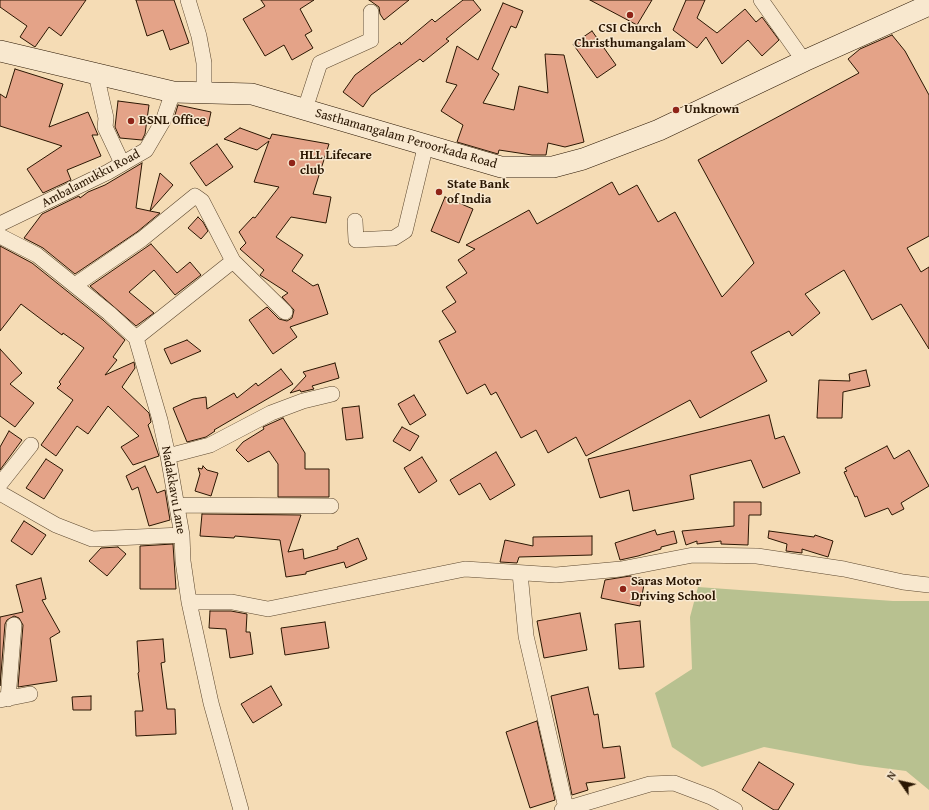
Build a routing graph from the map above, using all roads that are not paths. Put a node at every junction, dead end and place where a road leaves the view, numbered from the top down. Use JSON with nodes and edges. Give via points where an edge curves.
{"nodes":[{"id":1,"x":188,"y":0,"type":"edge"},
{"id":2,"x":761,"y":0,"type":"edge"},
{"id":3,"x":929,"y":5,"type":"edge"},
{"id":4,"x":371,"y":12,"type":"dead end"},
{"id":5,"x":0,"y":51,"type":"edge"},
{"id":6,"x":804,"y":61,"type":"junction"},
{"id":7,"x":96,"y":74,"type":"junction"},
{"id":8,"x":173,"y":92,"type":"junction"},
{"id":9,"x":204,"y":94,"type":"junction"},
{"id":10,"x":306,"y":109,"type":"junction"},
{"id":11,"x":426,"y":144,"type":"junction"},
{"id":12,"x":122,"y":163,"type":"junction"},
{"id":13,"x":355,"y":220,"type":"dead end"},
{"id":14,"x":0,"y":224,"type":"edge"},
{"id":15,"x":0,"y":236,"type":"edge"},
{"id":16,"x":233,"y":261,"type":"junction"},
{"id":17,"x":75,"y":285,"type":"junction"},
{"id":18,"x":284,"y":312,"type":"dead end"},
{"id":19,"x":136,"y":338,"type":"junction"},
{"id":20,"x":332,"y":394,"type":"dead end"},
{"id":21,"x":31,"y":444,"type":"dead end"},
{"id":22,"x":168,"y":456,"type":"junction"},
{"id":23,"x":0,"y":484,"type":"edge"},
{"id":24,"x":0,"y":493,"type":"edge"},
{"id":25,"x":178,"y":505,"type":"junction"},
{"id":26,"x":331,"y":506,"type":"dead end"},
{"id":27,"x":182,"y":536,"type":"junction"},
{"id":28,"x":520,"y":573,"type":"junction"},
{"id":29,"x":929,"y":585,"type":"edge"},
{"id":30,"x":189,"y":602,"type":"junction"},
{"id":31,"x":14,"y":625,"type":"dead end"},
{"id":32,"x":30,"y":694,"type":"dead end"},
{"id":33,"x":4,"y":699,"type":"edge"},
{"id":34,"x":590,"y":806,"type":"edge"},
{"id":35,"x":564,"y":809,"type":"edge"},
{"id":36,"x":241,"y":810,"type":"edge"},
{"id":37,"x":735,"y":810,"type":"edge"}],
"edges":[{"from":1,"to":9,"type":"street","via":[[204,63]]},
{"from":2,"to":6,"type":"street"},
{"from":3,"to":6,"type":"street","name":"Sasthamangalam Peroorkada Road"},
{"from":4,"to":10,"type":"street","via":[[371,40],[320,63]]},
{"from":5,"to":7,"type":"street","name":"Sasthamangalam Peroorkada Road"},
{"from":6,"to":11,"type":"street","name":"Sasthamangalam Peroorkada Road","via":[[659,130],[583,159],[553,167],[501,167]]},
{"from":7,"to":8,"type":"street","name":"Sasthamangalam Peroorkada Road"},
{"from":7,"to":12,"type":"street","via":[[106,118],[105,127]]},
{"from":8,"to":9,"type":"street","name":"Sasthamangalam Peroorkada Road"},
{"from":8,"to":12,"type":"street","name":"Ambalamukku Road","via":[[163,121],[146,150]]},
{"from":9,"to":10,"type":"street","name":"Sasthamangalam Peroorkada Road","via":[[252,94]]},
{"from":10,"to":11,"type":"street","name":"Sasthamangalam Peroorkada Road"},
{"from":11,"to":13,"type":"street","via":[[405,231],[394,238],[356,240]]},
{"from":12,"to":14,"type":"street","name":"Ambalamukku Road"},
{"from":15,"to":17,"type":"street","via":[[38,255]]},
{"from":16,"to":17,"type":"street","via":[[202,201],[195,196],[142,239]]},
{"from":16,"to":18,"type":"street"},
{"from":16,"to":19,"type":"street"},
{"from":17,"to":19,"type":"street"},
{"from":19,"to":22,"type":"street","name":"Nadakkavu Lane"},
{"from":20,"to":22,"type":"street","via":[[302,401],[271,413],[210,445]]},
{"from":21,"to":23,"type":"street"},
{"from":22,"to":25,"type":"street","name":"Nadakkavu Lane"},
{"from":24,"to":27,"type":"street","via":[[56,525],[92,539]]},
{"from":25,"to":26,"type":"street"},
{"from":25,"to":27,"type":"street","name":"Nadakkavu Lane"},
{"from":27,"to":30,"type":"street","name":"Nadakkavu Lane"},
{"from":28,"to":29,"type":"street","via":[[556,575],[621,569],[693,555],[757,556]]},
{"from":28,"to":30,"type":"street","via":[[465,569],[268,609],[232,602]]},
{"from":28,"to":35,"type":"street","via":[[526,636]]},
{"from":30,"to":36,"type":"street","name":"Nadakkavu Lane","via":[[211,703]]},
{"from":31,"to":33,"type":"street"},
{"from":32,"to":33,"type":"street"},
{"from":34,"to":35,"type":"street"},
{"from":34,"to":37,"type":"street","via":[[650,784],[674,783],[711,797]]}]}
